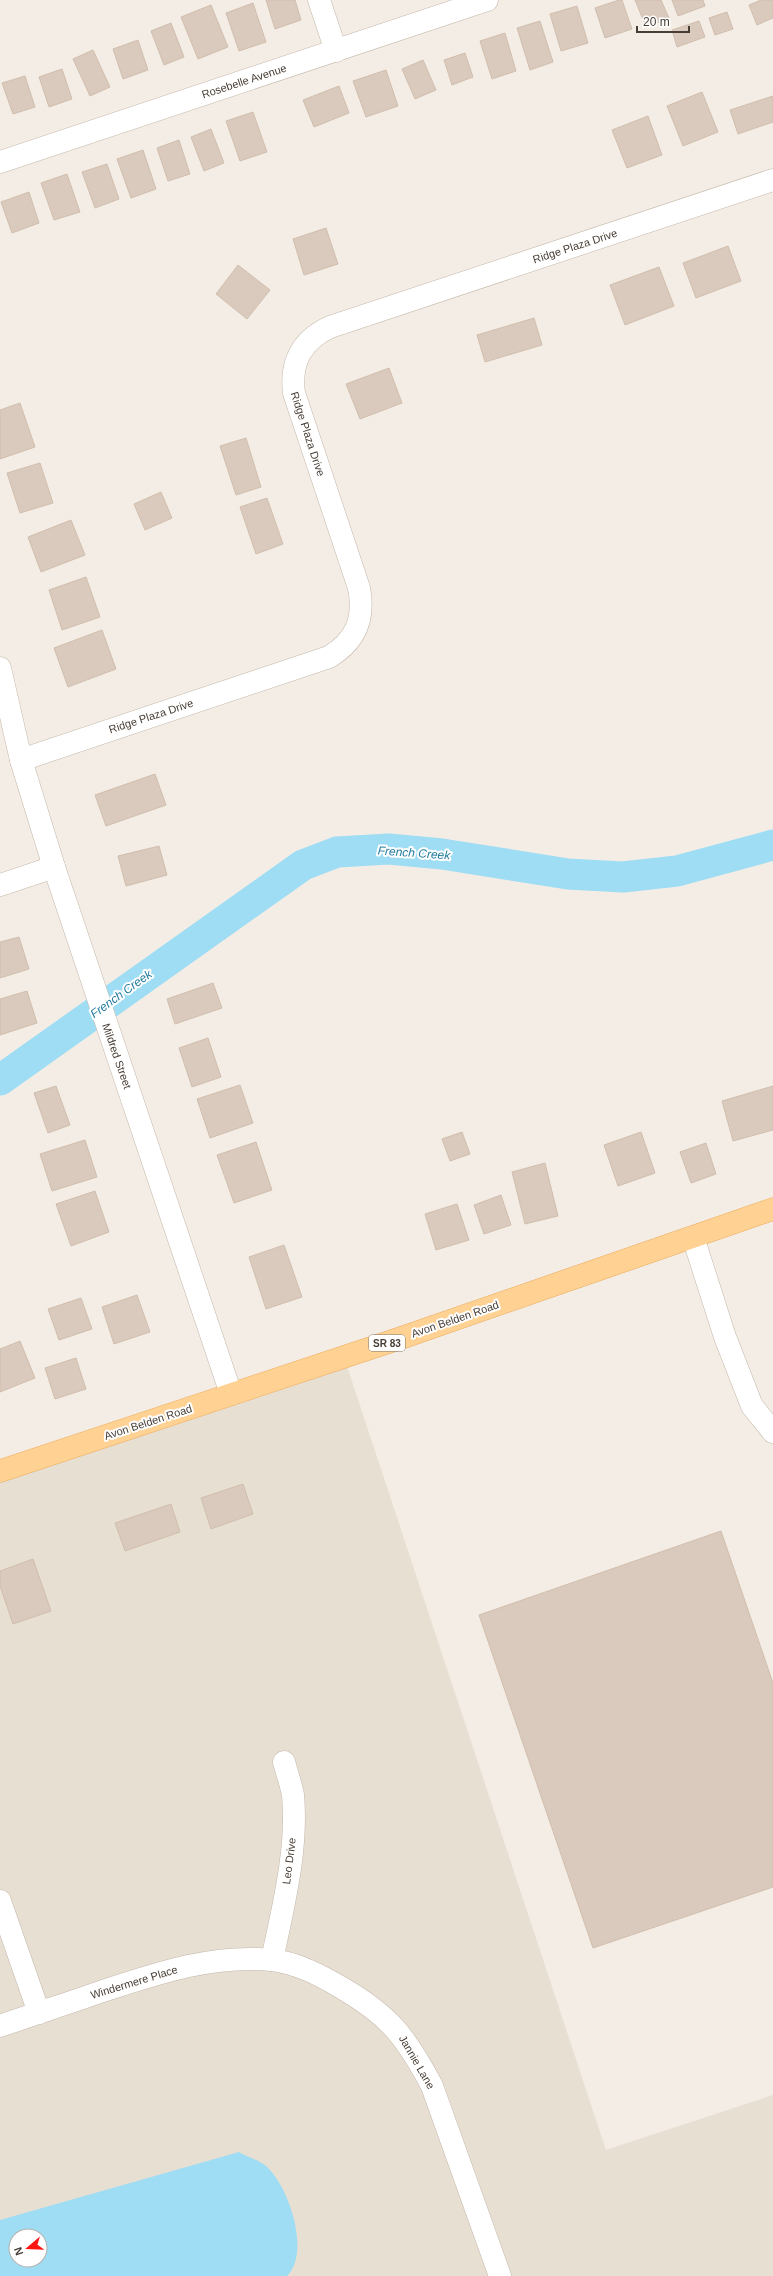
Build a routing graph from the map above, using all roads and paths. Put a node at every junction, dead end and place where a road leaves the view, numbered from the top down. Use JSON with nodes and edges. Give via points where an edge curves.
{"nodes":[{"id":1,"x":319,"y":0,"type":"edge"},
{"id":2,"x":487,"y":0,"type":"edge"},
{"id":3,"x":336,"y":51,"type":"junction"},
{"id":4,"x":0,"y":162,"type":"edge"},
{"id":5,"x":773,"y":180,"type":"edge"},
{"id":6,"x":0,"y":668,"type":"edge"},
{"id":7,"x":21,"y":760,"type":"junction"},
{"id":8,"x":54,"y":867,"type":"junction"},
{"id":9,"x":0,"y":885,"type":"edge"},
{"id":10,"x":773,"y":1209,"type":"edge"},
{"id":11,"x":693,"y":1237,"type":"junction"},
{"id":12,"x":231,"y":1394,"type":"junction"},
{"id":13,"x":773,"y":1432,"type":"edge"},
{"id":14,"x":0,"y":1471,"type":"edge"},
{"id":15,"x":284,"y":1762,"type":"dead end"},
{"id":16,"x":0,"y":1901,"type":"edge"},
{"id":17,"x":272,"y":1960,"type":"junction"},
{"id":18,"x":39,"y":2012,"type":"junction"},
{"id":19,"x":0,"y":2026,"type":"edge"},
{"id":20,"x":500,"y":2276,"type":"edge"}],
"edges":[{"from":1,"to":3,"type":"street"},
{"from":2,"to":3,"type":"street","name":"Rosebelle Avenue"},
{"from":3,"to":4,"type":"street","name":"Rosebelle Avenue"},
{"from":5,"to":7,"type":"street","name":"Ridge Plaza Drive","via":[[330,327],[310,339],[300,350],[292,378],[294,392],[359,588],[362,602],[361,617],[351,639],[329,657]]},
{"from":6,"to":7,"type":"street","name":"Mildred Street"},
{"from":7,"to":8,"type":"street","name":"Mildred Street"},
{"from":8,"to":9,"type":"street"},
{"from":8,"to":12,"type":"street","name":"Mildred Street"},
{"from":10,"to":11,"type":"main road","name":"Avon Belden Road","number":"SR 83"},
{"from":11,"to":12,"type":"main road","name":"Avon Belden Road","number":"SR 83"},
{"from":11,"to":13,"type":"street","via":[[725,1337],[752,1406]]},
{"from":12,"to":14,"type":"main road","name":"Avon Belden Road","number":"SR 83"},
{"from":15,"to":17,"type":"street","name":"Leo Drive","via":[[293,1794],[293,1828],[287,1888]]},
{"from":16,"to":18,"type":"street"},
{"from":17,"to":18,"type":"street","name":"Windermere Place","via":[[193,1964]]},
{"from":17,"to":20,"type":"street","name":"Jannie Lane","via":[[300,1967],[324,1978],[379,2012],[400,2032],[432,2086]]},
{"from":18,"to":19,"type":"street","name":"Windermere Place"}]}
